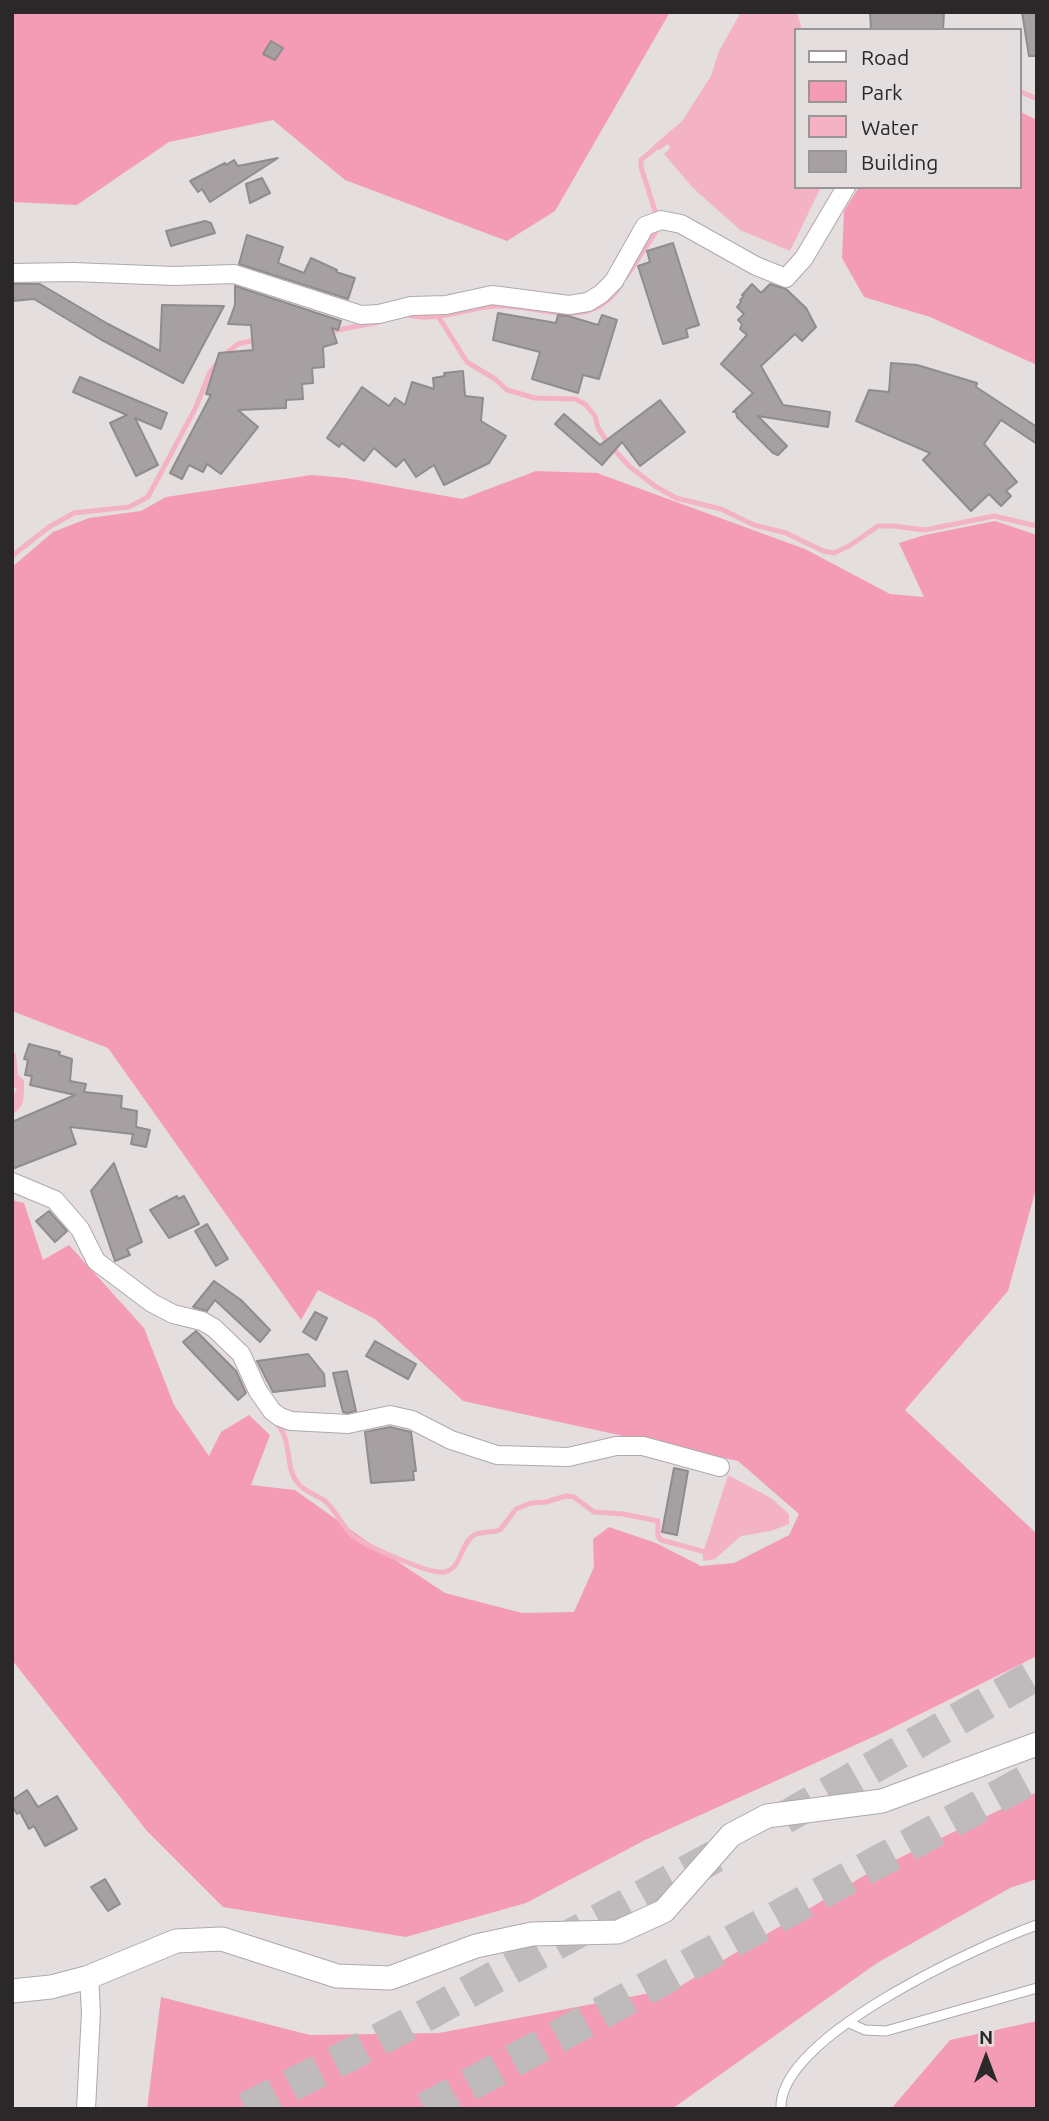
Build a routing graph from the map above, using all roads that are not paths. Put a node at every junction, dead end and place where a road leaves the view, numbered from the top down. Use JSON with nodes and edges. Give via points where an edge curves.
{"nodes":[{"id":1,"x":845,"y":189,"type":"edge"},
{"id":2,"x":12,"y":273,"type":"edge"},
{"id":3,"x":12,"y":1182,"type":"edge"},
{"id":4,"x":720,"y":1467,"type":"dead end"},
{"id":5,"x":1037,"y":1744,"type":"edge"},
{"id":6,"x":1037,"y":1925,"type":"edge"},
{"id":7,"x":89,"y":1977,"type":"junction"},
{"id":8,"x":1037,"y":1988,"type":"edge"},
{"id":9,"x":12,"y":1991,"type":"edge"},
{"id":10,"x":849,"y":2023,"type":"junction"},
{"id":11,"x":86,"y":2109,"type":"edge"},
{"id":12,"x":781,"y":2109,"type":"edge"}],
"edges":[{"from":1,"to":2,"type":"street","via":[[804,258],[786,278],[755,266],[681,224],[655,221],[640,234],[614,281],[588,302],[569,305],[492,295],[361,315],[234,274]]},
{"from":3,"to":4,"type":"street","via":[[55,1200],[80,1229],[96,1261],[152,1303],[214,1328],[240,1354],[258,1391],[280,1418],[348,1424],[390,1415],[497,1455],[568,1457],[616,1446],[643,1446]]},
{"from":5,"to":7,"type":"street","via":[[882,1801],[767,1816],[731,1835],[664,1911],[618,1932],[532,1934],[476,1946],[390,1978],[337,1976],[222,1939],[176,1941]]},
{"from":6,"to":10,"type":"lane","via":[[920,1977]]},
{"from":7,"to":9,"type":"street"},
{"from":7,"to":11,"type":"street"},
{"from":8,"to":10,"type":"lane","via":[[886,2031]]},
{"from":10,"to":12,"type":"lane","via":[[821,2043],[793,2075],[780,2098]]}]}
